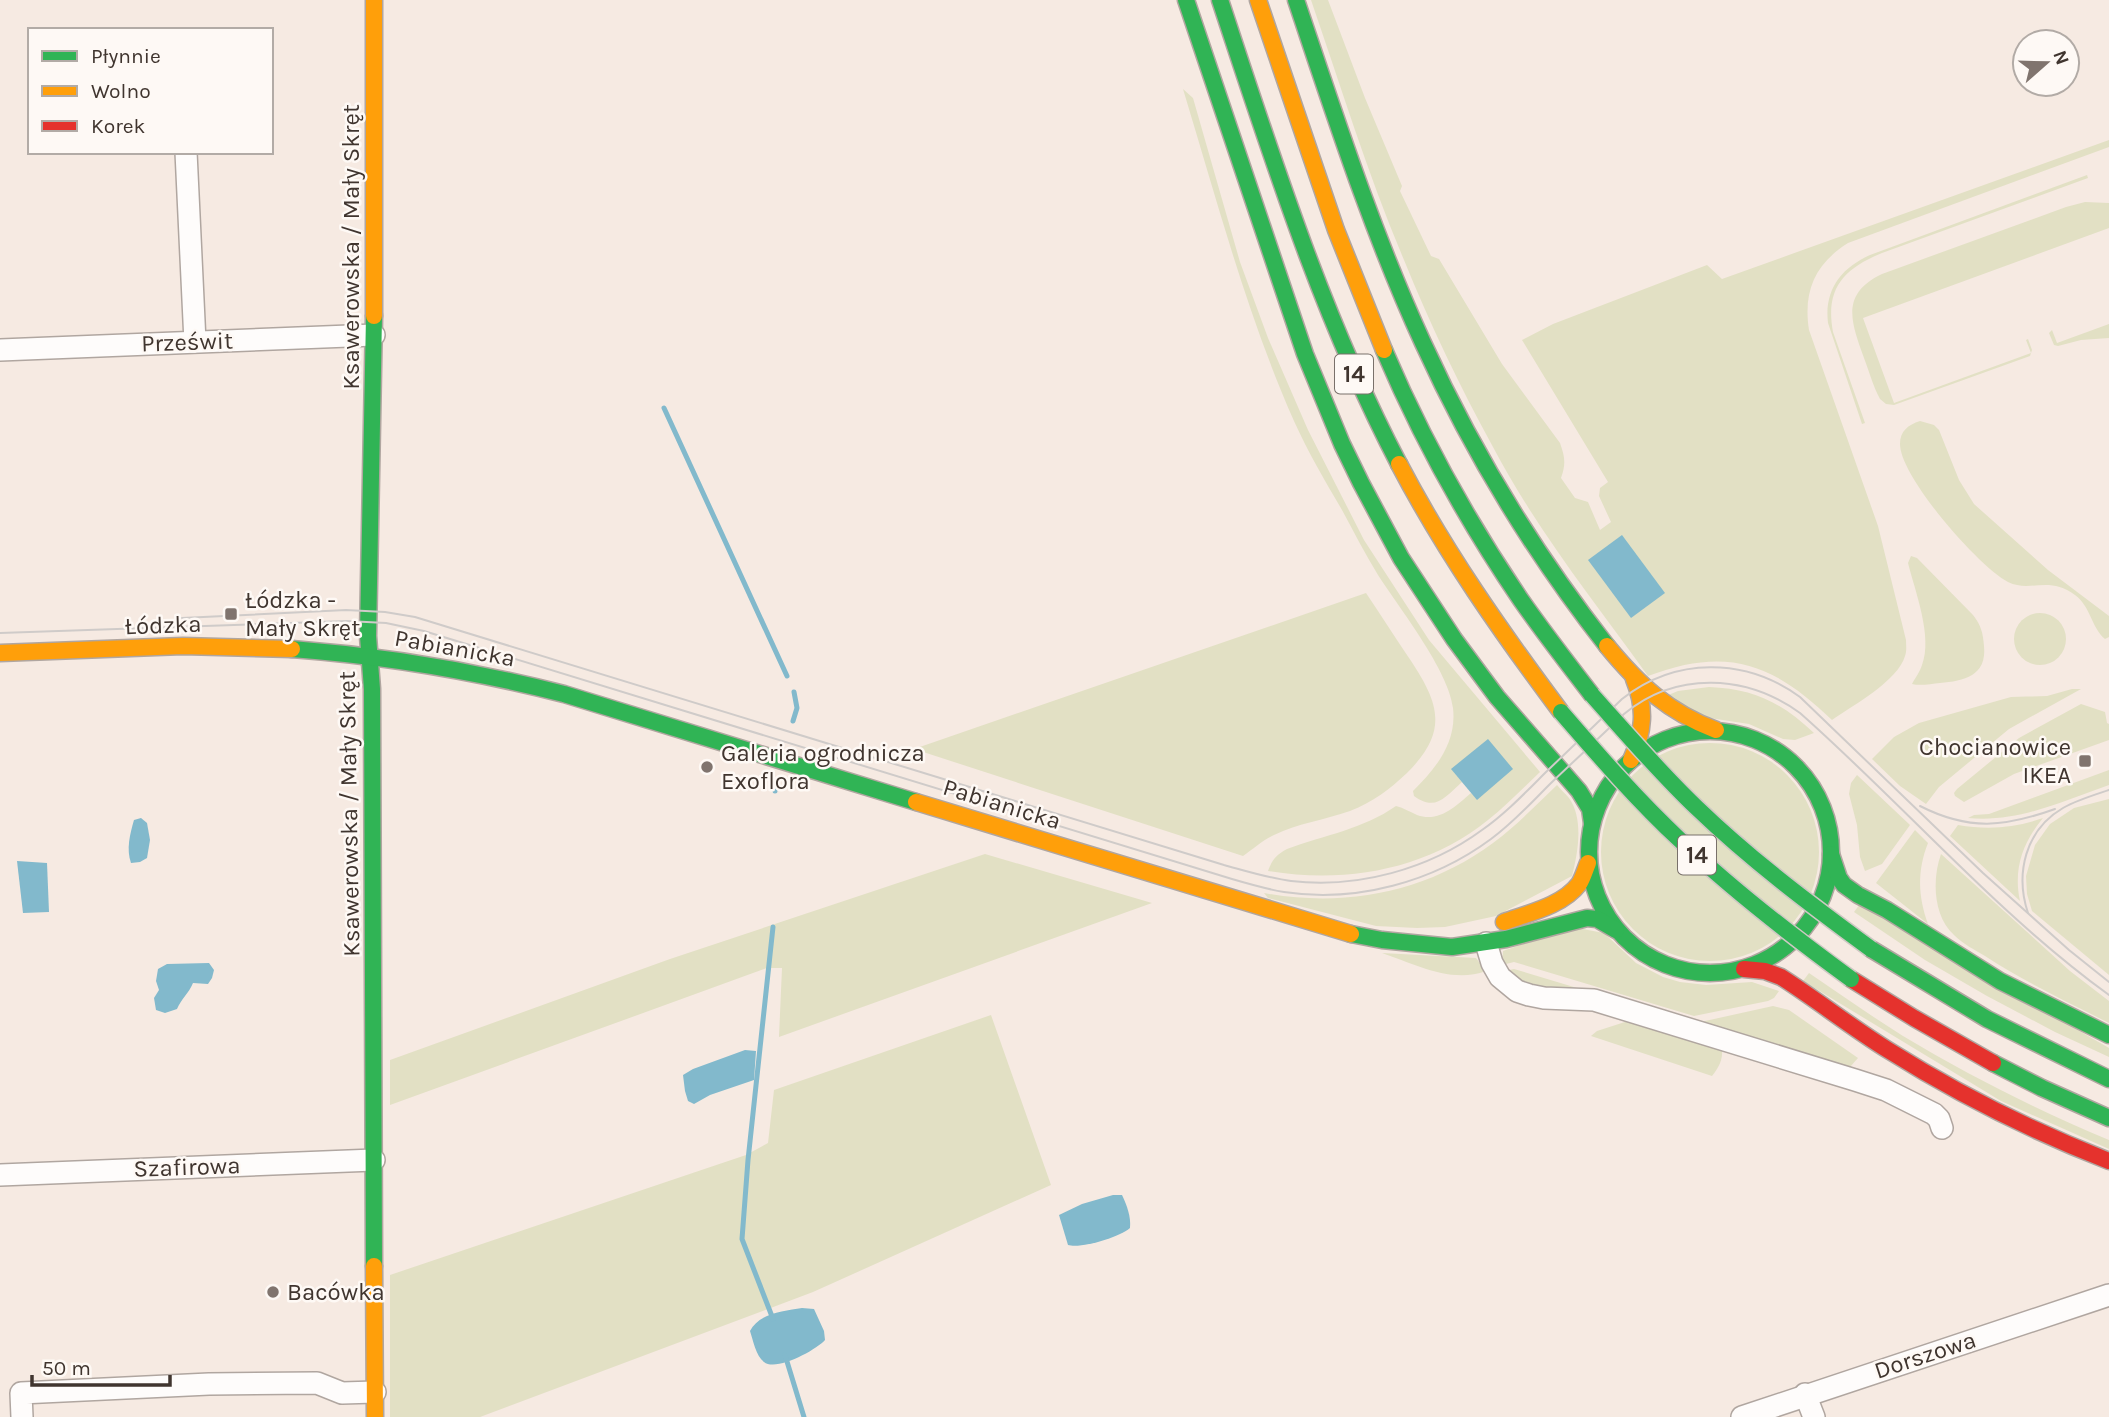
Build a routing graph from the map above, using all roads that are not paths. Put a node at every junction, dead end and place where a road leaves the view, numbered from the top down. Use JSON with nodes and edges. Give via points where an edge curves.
{"nodes":[{"id":1,"x":374,"y":0,"type":"edge"},
{"id":2,"x":1186,"y":0,"type":"edge"},
{"id":3,"x":1220,"y":0,"type":"edge"},
{"id":4,"x":1258,"y":0,"type":"edge"},
{"id":5,"x":1296,"y":0,"type":"edge"},
{"id":6,"x":186,"y":154,"type":"edge"},
{"id":7,"x":374,"y":335,"type":"junction"},
{"id":8,"x":195,"y":342,"type":"junction"},
{"id":9,"x":0,"y":350,"type":"edge"},
{"id":10,"x":0,"y":653,"type":"edge"},
{"id":11,"x":369,"y":656,"type":"junction"},
{"id":12,"x":1634,"y":679,"type":"junction"},
{"id":13,"x":1716,"y":730,"type":"junction"},
{"id":14,"x":1631,"y":760,"type":"junction"},
{"id":15,"x":1592,"y":823,"type":"junction"},
{"id":16,"x":1831,"y":854,"type":"junction"},
{"id":17,"x":1588,"y":863,"type":"junction"},
{"id":18,"x":1616,"y":930,"type":"junction"},
{"id":19,"x":1418,"y":943,"type":"junction"},
{"id":20,"x":1486,"y":943,"type":"junction"},
{"id":21,"x":1744,"y":969,"type":"junction"},
{"id":22,"x":2109,"y":1035,"type":"edge"},
{"id":23,"x":2109,"y":1079,"type":"edge"},
{"id":24,"x":2109,"y":1118,"type":"edge"},
{"id":25,"x":1942,"y":1128,"type":"dead end"},
{"id":26,"x":374,"y":1160,"type":"junction"},
{"id":27,"x":2109,"y":1161,"type":"edge"},
{"id":28,"x":0,"y":1175,"type":"edge"},
{"id":29,"x":2109,"y":1295,"type":"edge"},
{"id":30,"x":375,"y":1392,"type":"junction"},
{"id":31,"x":1805,"y":1394,"type":"junction"},
{"id":32,"x":22,"y":1417,"type":"edge"},
{"id":33,"x":375,"y":1417,"type":"edge"},
{"id":34,"x":1742,"y":1417,"type":"edge"},
{"id":35,"x":1814,"y":1417,"type":"edge"}],
"edges":[{"from":1,"to":7,"type":"main road","name":"Ksawerowska / Mały Skręt"},
{"from":2,"to":15,"type":"main road","via":[[1305,354],[1361,483],[1401,558],[1454,639],[1579,792],[1590,809]]},
{"from":3,"to":24,"type":"main road","number":"14","bridge":true,"via":[[1317,282],[1360,387],[1406,480],[1461,573],[1561,712],[1682,842],[1768,917],[1851,979],[1967,1050]]},
{"from":4,"to":23,"type":"main road","number":"14","bridge":true,"via":[[1329,210],[1390,365],[1472,523],[1510,584],[1592,695],[1733,841],[1871,949],[1991,1022]]},
{"from":5,"to":12,"type":"main road","via":[[1374,223],[1445,389],[1521,526]]},
{"from":6,"to":8,"type":"street"},
{"from":7,"to":8,"type":"street","name":"Prześwit"},
{"from":7,"to":11,"type":"main road","name":"Ksawerowska / Mały Skręt"},
{"from":8,"to":9,"type":"street","name":"Prześwit"},
{"from":10,"to":11,"type":"main road","name":"Łódzka","via":[[242,647]]},
{"from":11,"to":19,"type":"main road","name":"Pabianicka","via":[[479,673],[553,691],[1337,931]]},
{"from":11,"to":26,"type":"main road","name":"Ksawerowska / Mały Skręt"},
{"from":12,"to":13,"type":"main road","via":[[1674,712]]},
{"from":12,"to":14,"type":"main road","via":[[1644,713],[1641,738]]},
{"from":13,"to":14,"type":"main road","via":[[1662,740]]},
{"from":13,"to":16,"type":"main road","via":[[1762,742],[1806,777],[1828,822]]},
{"from":14,"to":15,"type":"main road","via":[[1609,784]]},
{"from":15,"to":17,"type":"main road"},
{"from":16,"to":21,"type":"main road","via":[[1825,887],[1806,923],[1779,951]]},
{"from":16,"to":22,"type":"main road","via":[[1844,885],[1864,899],[2000,981]]},
{"from":17,"to":18,"type":"main road","via":[[1595,892]]},
{"from":17,"to":19,"type":"main road","name":"Pabianicka","via":[[1573,889],[1538,909],[1492,926]]},
{"from":18,"to":20,"type":"main road","name":"Pabianicka","via":[[1597,919],[1579,918]]},
{"from":18,"to":21,"type":"main road","via":[[1651,958],[1672,967],[1711,974]]},
{"from":19,"to":20,"type":"main road","name":"Pabianicka","via":[[1452,947]]},
{"from":20,"to":25,"type":"street","via":[[1496,971],[1517,991],[1544,998],[1594,1000],[1855,1080],[1934,1114]]},
{"from":21,"to":27,"type":"main road","via":[[1781,977],[1950,1087]]},
{"from":26,"to":28,"type":"street","name":"Szafirowa"},
{"from":26,"to":30,"type":"main road","name":"Ksawerowska / Mały Skręt"},
{"from":29,"to":31,"type":"street","name":"Dorszowa"},
{"from":30,"to":32,"type":"street","via":[[342,1393],[303,1383],[21,1393]]},
{"from":30,"to":33,"type":"main road","name":"Ksawerowska / Mały Skręt"},
{"from":31,"to":34,"type":"street","name":"Dorszowa"},
{"from":31,"to":35,"type":"street"}]}
